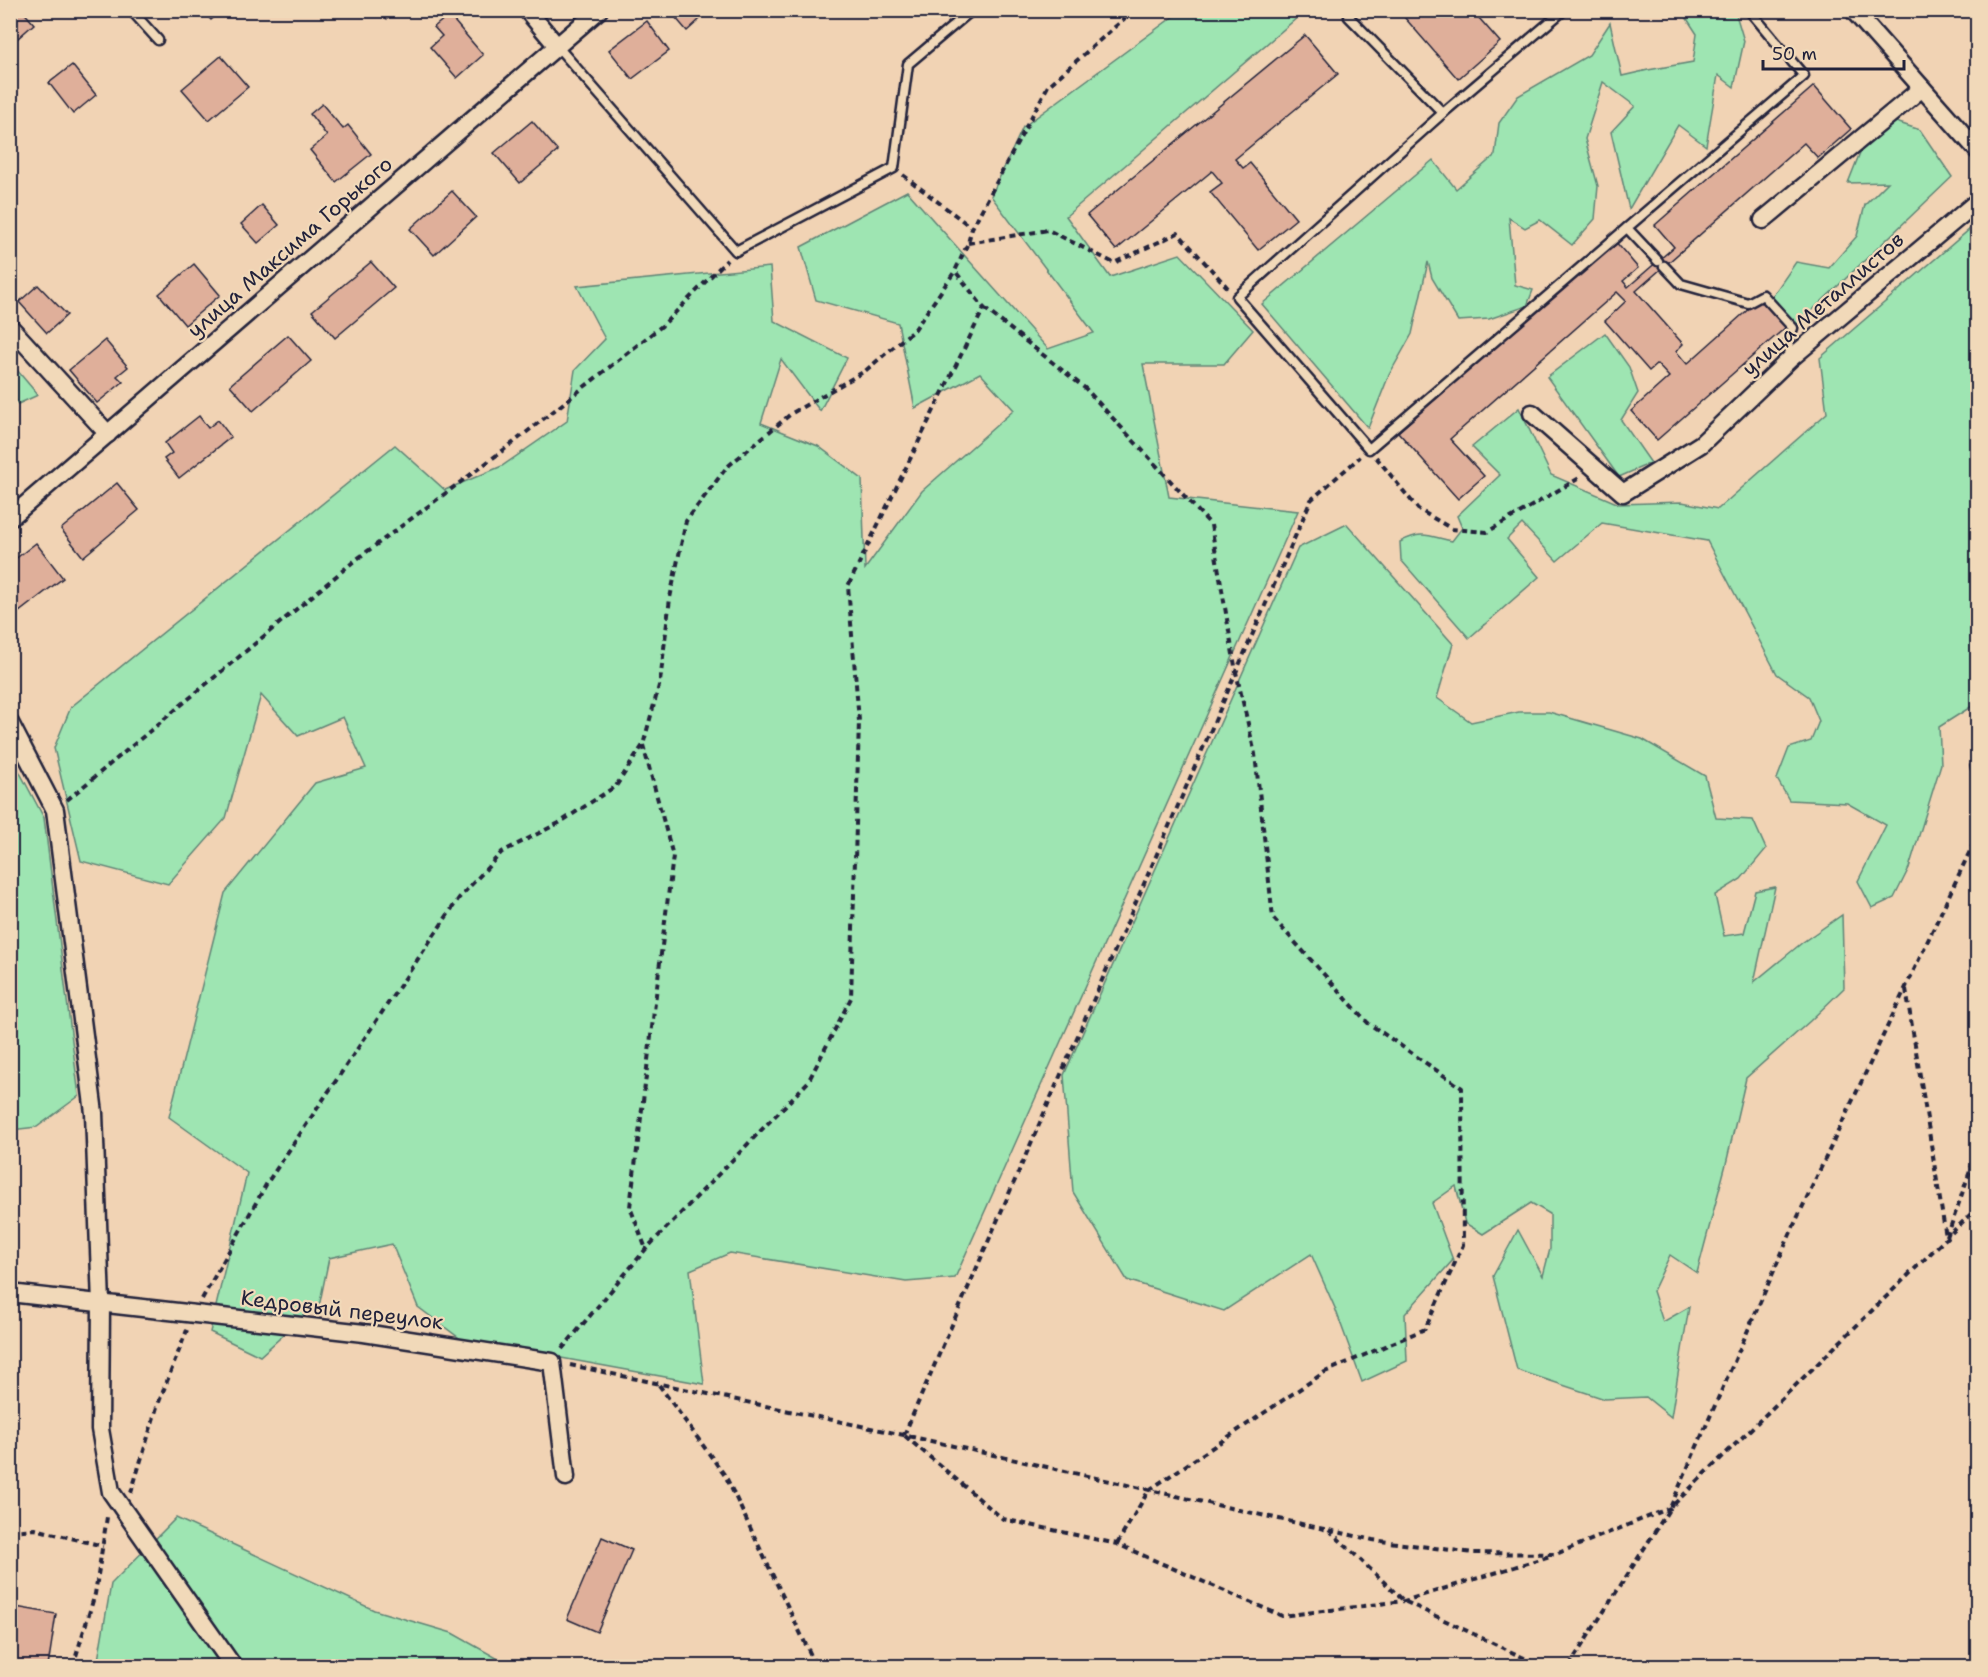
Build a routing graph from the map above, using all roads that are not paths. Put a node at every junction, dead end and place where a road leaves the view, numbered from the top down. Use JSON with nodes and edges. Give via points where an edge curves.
{"nodes":[{"id":1,"x":131,"y":10,"type":"edge"},
{"id":2,"x":527,"y":10,"type":"edge"},
{"id":3,"x":599,"y":10,"type":"edge"},
{"id":4,"x":972,"y":10,"type":"edge"},
{"id":5,"x":1352,"y":10,"type":"edge"},
{"id":6,"x":1564,"y":10,"type":"edge"},
{"id":7,"x":1749,"y":10,"type":"edge"},
{"id":8,"x":1853,"y":10,"type":"edge"},
{"id":9,"x":158,"y":40,"type":"dead end"},
{"id":10,"x":557,"y":46,"type":"junction"},
{"id":11,"x":1922,"y":88,"type":"junction"},
{"id":12,"x":1443,"y":113,"type":"junction"},
{"id":13,"x":1977,"y":151,"type":"edge"},
{"id":14,"x":1977,"y":201,"type":"edge"},
{"id":15,"x":1763,"y":220,"type":"dead end"},
{"id":16,"x":1627,"y":228,"type":"junction"},
{"id":17,"x":10,"y":327,"type":"edge"},
{"id":18,"x":1791,"y":357,"type":"junction"},
{"id":19,"x":1532,"y":413,"type":"dead end"},
{"id":20,"x":108,"y":434,"type":"junction"},
{"id":21,"x":10,"y":518,"type":"edge"},
{"id":22,"x":10,"y":723,"type":"edge"},
{"id":23,"x":10,"y":1293,"type":"edge"},
{"id":24,"x":101,"y":1304,"type":"junction"},
{"id":25,"x":566,"y":1477,"type":"dead end"},
{"id":26,"x":233,"y":1666,"type":"edge"}],
"edges":[{"from":1,"to":9,"type":"lane"},
{"from":2,"to":10,"type":"street"},
{"from":3,"to":10,"type":"street","name":"улица Максима Горького"},
{"from":4,"to":10,"type":"lane","via":[[908,64],[894,168],[736,251]]},
{"from":5,"to":12,"type":"lane","via":[[1349,17]]},
{"from":6,"to":12,"type":"lane"},
{"from":7,"to":16,"type":"lane","via":[[1804,76]]},
{"from":8,"to":11,"type":"street"},
{"from":10,"to":20,"type":"street","name":"улица Максима Горького"},
{"from":11,"to":13,"type":"street"},
{"from":11,"to":15,"type":"street"},
{"from":12,"to":16,"type":"lane","via":[[1236,297],[1369,449]]},
{"from":14,"to":18,"type":"street","name":"улица Металлистов"},
{"from":16,"to":18,"type":"lane","via":[[1681,285],[1748,303],[1763,295],[1793,328],[1788,342]]},
{"from":17,"to":20,"type":"street"},
{"from":18,"to":19,"type":"street","name":"улица Металлистов","via":[[1701,444],[1623,493]]},
{"from":20,"to":21,"type":"street","name":"улица Максима Горького"},
{"from":22,"to":24,"type":"street","via":[[55,810],[94,1113]]},
{"from":23,"to":24,"type":"street","name":"Кедровый переулок"},
{"from":24,"to":25,"type":"street","name":"Кедровый переулок","via":[[364,1333],[552,1362]]},
{"from":24,"to":26,"type":"street","via":[[100,1429],[111,1492]]}]}
